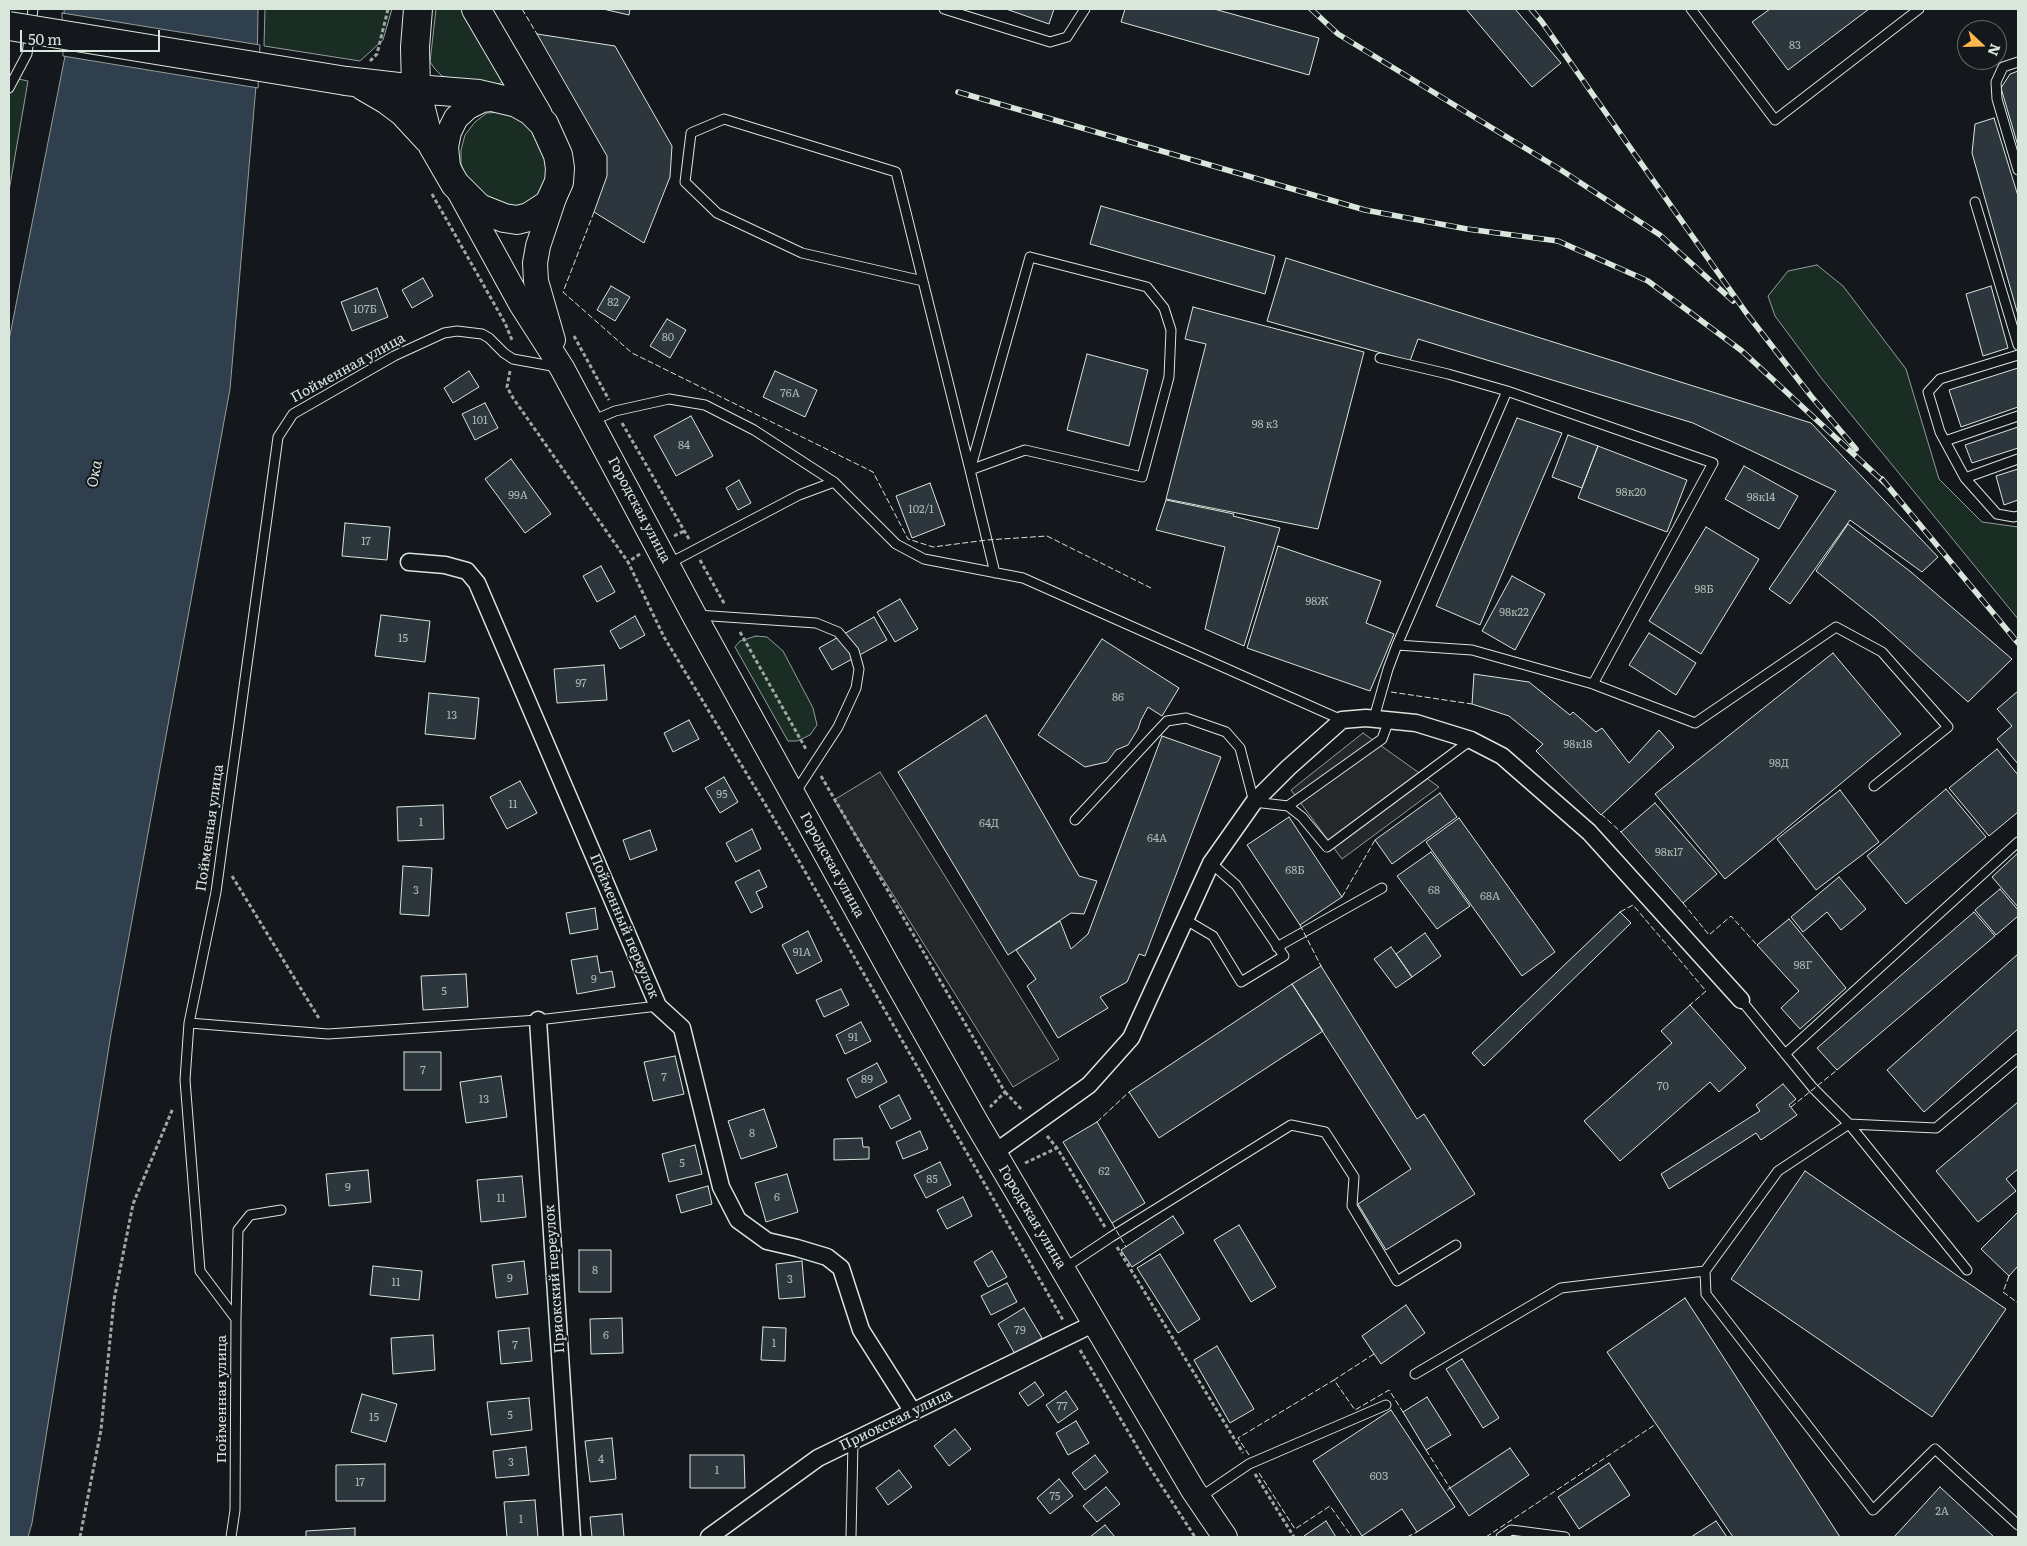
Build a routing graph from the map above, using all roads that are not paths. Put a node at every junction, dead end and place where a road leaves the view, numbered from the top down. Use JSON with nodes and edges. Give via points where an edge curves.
{"nodes":[{"id":1,"x":33,"y":9,"type":"edge"},
{"id":2,"x":417,"y":9,"type":"edge"},
{"id":3,"x":476,"y":9,"type":"edge"},
{"id":4,"x":944,"y":9,"type":"edge"},
{"id":5,"x":1085,"y":9,"type":"edge"},
{"id":6,"x":1691,"y":9,"type":"edge"},
{"id":7,"x":1919,"y":9,"type":"edge"},
{"id":8,"x":9,"y":26,"type":"edge"},
{"id":9,"x":2018,"y":62,"type":"edge"},
{"id":10,"x":358,"y":75,"type":"junction"},
{"id":11,"x":9,"y":88,"type":"edge"},
{"id":12,"x":416,"y":89,"type":"junction"},
{"id":13,"x":501,"y":98,"type":"junction"},
{"id":14,"x":544,"y":124,"type":"junction"},
{"id":15,"x":433,"y":146,"type":"junction"},
{"id":16,"x":2018,"y":170,"type":"edge"},
{"id":17,"x":455,"y":184,"type":"junction"},
{"id":18,"x":557,"y":189,"type":"junction"},
{"id":19,"x":1975,"y":202,"type":"dead end"},
{"id":20,"x":923,"y":282,"type":"junction"},
{"id":21,"x":2018,"y":345,"type":"edge"},
{"id":22,"x":2018,"y":355,"type":"edge"},
{"id":23,"x":1380,"y":358,"type":"dead end"},
{"id":24,"x":562,"y":368,"type":"junction"},
{"id":25,"x":1507,"y":391,"type":"junction"},
{"id":26,"x":2018,"y":416,"type":"edge"},
{"id":27,"x":591,"y":421,"type":"junction"},
{"id":28,"x":1945,"y":441,"type":"junction"},
{"id":29,"x":2018,"y":459,"type":"edge"},
{"id":30,"x":970,"y":470,"type":"junction"},
{"id":31,"x":1965,"y":478,"type":"junction"},
{"id":32,"x":834,"y":482,"type":"junction"},
{"id":33,"x":2018,"y":516,"type":"edge"},
{"id":34,"x":409,"y":562,"type":"dead end"},
{"id":35,"x":668,"y":564,"type":"junction"},
{"id":36,"x":996,"y":573,"type":"junction"},
{"id":37,"x":694,"y":615,"type":"junction"},
{"id":38,"x":1397,"y":645,"type":"junction"},
{"id":39,"x":1593,"y":684,"type":"junction"},
{"id":40,"x":1382,"y":719,"type":"junction"},
{"id":41,"x":1342,"y":720,"type":"junction"},
{"id":42,"x":1471,"y":740,"type":"junction"},
{"id":43,"x":1874,"y":786,"type":"dead end"},
{"id":44,"x":794,"y":795,"type":"junction"},
{"id":45,"x":1254,"y":802,"type":"junction"},
{"id":46,"x":1288,"y":806,"type":"junction"},
{"id":47,"x":1075,"y":820,"type":"dead end"},
{"id":48,"x":2018,"y":842,"type":"edge"},
{"id":49,"x":1211,"y":863,"type":"junction"},
{"id":50,"x":1382,"y":888,"type":"dead end"},
{"id":51,"x":1186,"y":920,"type":"junction"},
{"id":52,"x":1277,"y":946,"type":"junction"},
{"id":53,"x":1742,"y":1000,"type":"joint"},
{"id":54,"x":658,"y":1006,"type":"junction"},
{"id":55,"x":538,"y":1020,"type":"junction"},
{"id":56,"x":189,"y":1023,"type":"junction"},
{"id":57,"x":1786,"y":1054,"type":"junction"},
{"id":58,"x":2018,"y":1059,"type":"edge"},
{"id":59,"x":1849,"y":1124,"type":"junction"},
{"id":60,"x":994,"y":1153,"type":"junction"},
{"id":61,"x":281,"y":1210,"type":"dead end"},
{"id":62,"x":1456,"y":1246,"type":"dead end"},
{"id":63,"x":1063,"y":1269,"type":"junction"},
{"id":64,"x":1705,"y":1270,"type":"junction"},
{"id":65,"x":1967,"y":1270,"type":"dead end"},
{"id":66,"x":236,"y":1319,"type":"junction"},
{"id":67,"x":1095,"y":1323,"type":"junction"},
{"id":68,"x":1415,"y":1374,"type":"dead end"},
{"id":69,"x":1386,"y":1405,"type":"dead end"},
{"id":70,"x":913,"y":1412,"type":"junction"},
{"id":71,"x":853,"y":1442,"type":"junction"},
{"id":72,"x":1199,"y":1498,"type":"junction"},
{"id":73,"x":2018,"y":1525,"type":"edge"},
{"id":74,"x":230,"y":1537,"type":"edge"},
{"id":75,"x":572,"y":1537,"type":"edge"},
{"id":76,"x":709,"y":1537,"type":"edge"},
{"id":77,"x":851,"y":1537,"type":"edge"},
{"id":78,"x":1225,"y":1537,"type":"edge"},
{"id":79,"x":1501,"y":1537,"type":"edge"},
{"id":80,"x":1566,"y":1537,"type":"edge"}],
"edges":[{"from":1,"to":11,"type":"lane","via":[[27,54]]},
{"from":2,"to":10,"type":"highway","via":[[407,45],[392,71],[381,79]]},
{"from":2,"to":12,"type":"highway"},
{"from":3,"to":14,"type":"highway"},
{"from":4,"to":5,"type":"lane","via":[[1050,42],[1068,37]]},
{"from":6,"to":7,"type":"lane","via":[[1776,120]]},
{"from":8,"to":10,"type":"highway","bridge":true},
{"from":9,"to":16,"type":"lane","via":[[2003,66],[1996,82],[1996,99]]},
{"from":10,"to":12,"type":"highway"},
{"from":10,"to":15,"type":"highway","via":[[403,112]]},
{"from":12,"to":13,"type":"highway"},
{"from":12,"to":15,"type":"highway"},
{"from":13,"to":14,"type":"highway","via":[[531,111]]},
{"from":13,"to":17,"type":"main road","via":[[482,100],[456,118],[446,148]]},
{"from":14,"to":18,"type":"highway","via":[[558,155]]},
{"from":15,"to":17,"type":"highway"},
{"from":17,"to":18,"type":"highway","via":[[479,208],[492,215],[517,220],[539,212]]},
{"from":17,"to":24,"type":"main road","name":"Городская улица","via":[[521,304]]},
{"from":18,"to":24,"type":"main road","via":[[535,263],[536,281]]},
{"from":19,"to":21,"type":"lane"},
{"from":20,"to":20,"type":"lane","via":[[896,172],[724,119],[692,133],[684,182],[717,213],[802,253]]},
{"from":20,"to":30,"type":"lane"},
{"from":22,"to":28,"type":"lane","via":[[1940,379],[1928,392]]},
{"from":23,"to":25,"type":"lane"},
{"from":24,"to":27,"type":"main road","name":"Городская улица"},
{"from":24,"to":56,"type":"lane","name":"Пойменная улица","via":[[513,359],[482,334],[444,333],[394,356],[293,414],[278,437],[216,892]]},
{"from":25,"to":38,"type":"lane"},
{"from":25,"to":39,"type":"lane","via":[[1713,463]]},
{"from":26,"to":28,"type":"lane"},
{"from":27,"to":32,"type":"lane","via":[[615,411],[670,398],[706,405],[754,430]]},
{"from":27,"to":35,"type":"main road","name":"Городская улица"},
{"from":28,"to":31,"type":"lane"},
{"from":29,"to":31,"type":"lane"},
{"from":30,"to":30,"type":"lane","via":[[1025,450],[1142,477],[1169,377],[1170,330],[1164,308],[1147,287],[1030,257]]},
{"from":30,"to":36,"type":"lane"},
{"from":31,"to":33,"type":"lane","via":[[1997,514]]},
{"from":32,"to":35,"type":"lane","via":[[798,494]]},
{"from":32,"to":36,"type":"lane","via":[[896,544],[924,559]]},
{"from":34,"to":54,"type":"street","name":"Пойменный переулок","via":[[445,565],[466,572],[477,583]]},
{"from":35,"to":37,"type":"main road","name":"Городская улица"},
{"from":36,"to":41,"type":"lane","via":[[1023,578]]},
{"from":37,"to":44,"type":"main road","name":"Городская улица"},
{"from":37,"to":44,"type":"lane","via":[[816,623],[838,632],[854,651],[859,669],[856,688],[838,728]]},
{"from":38,"to":39,"type":"lane","via":[[1472,650]]},
{"from":38,"to":40,"type":"lane","via":[[1388,669]]},
{"from":39,"to":43,"type":"lane","via":[[1696,723],[1836,627],[1882,652],[1948,727]]},
{"from":40,"to":41,"type":"street"},
{"from":40,"to":42,"type":"street","via":[[1416,723]]},
{"from":40,"to":46,"type":"lane","via":[[1382,739]]},
{"from":41,"to":45,"type":"street"},
{"from":42,"to":46,"type":"lane","via":[[1327,847],[1302,817]]},
{"from":42,"to":53,"type":"street","via":[[1502,756],[1589,832]]},
{"from":44,"to":60,"type":"main road","name":"Городская улица"},
{"from":45,"to":46,"type":"lane"},
{"from":45,"to":47,"type":"lane","via":[[1240,748],[1226,732],[1186,718],[1167,721]]},
{"from":45,"to":49,"type":"street"},
{"from":48,"to":57,"type":"lane"},
{"from":49,"to":51,"type":"street"},
{"from":49,"to":52,"type":"lane","via":[[1236,885]]},
{"from":50,"to":52,"type":"lane"},
{"from":51,"to":52,"type":"lane","via":[[1213,936],[1241,982],[1284,956]]},
{"from":51,"to":60,"type":"street","via":[[1131,1038],[1089,1085]]},
{"from":53,"to":57,"type":"lane"},
{"from":54,"to":55,"type":"lane"},
{"from":54,"to":70,"type":"street","name":"Пойменный переулок","via":[[682,1028],[721,1186],[738,1220],[767,1241],[827,1257],[840,1268],[861,1330]]},
{"from":55,"to":56,"type":"lane","via":[[328,1034]]},
{"from":55,"to":75,"type":"street","name":"Приокский переулок"},
{"from":56,"to":66,"type":"lane","name":"Пойменная улица","via":[[185,1080],[200,1271]]},
{"from":57,"to":59,"type":"lane","via":[[1813,1088]]},
{"from":58,"to":59,"type":"lane","via":[[1936,1128]]},
{"from":59,"to":64,"type":"lane","via":[[1778,1171]]},
{"from":59,"to":65,"type":"lane"},
{"from":60,"to":63,"type":"main road","name":"Городская улица"},
{"from":61,"to":66,"type":"lane","via":[[250,1215],[238,1230]]},
{"from":62,"to":63,"type":"lane","via":[[1397,1281],[1352,1206],[1354,1177],[1325,1132],[1291,1125]]},
{"from":63,"to":67,"type":"main road","name":"Городская улица"},
{"from":64,"to":68,"type":"lane","via":[[1561,1288]]},
{"from":64,"to":73,"type":"lane","via":[[1706,1294],[1873,1510],[1934,1449]]},
{"from":66,"to":74,"type":"lane","name":"Пойменная улица","via":[[235,1510]]},
{"from":67,"to":70,"type":"street","name":"Приокская улица"},
{"from":67,"to":72,"type":"main road","name":"Городская улица"},
{"from":69,"to":72,"type":"lane","via":[[1250,1464]]},
{"from":70,"to":71,"type":"street","name":"Приокская улица"},
{"from":71,"to":76,"type":"street","name":"Приокская улица","via":[[818,1458]]},
{"from":71,"to":77,"type":"lane"},
{"from":72,"to":78,"type":"main road","name":"Городская улица"},
{"from":79,"to":80,"type":"lane","via":[[1511,1530]]}]}
